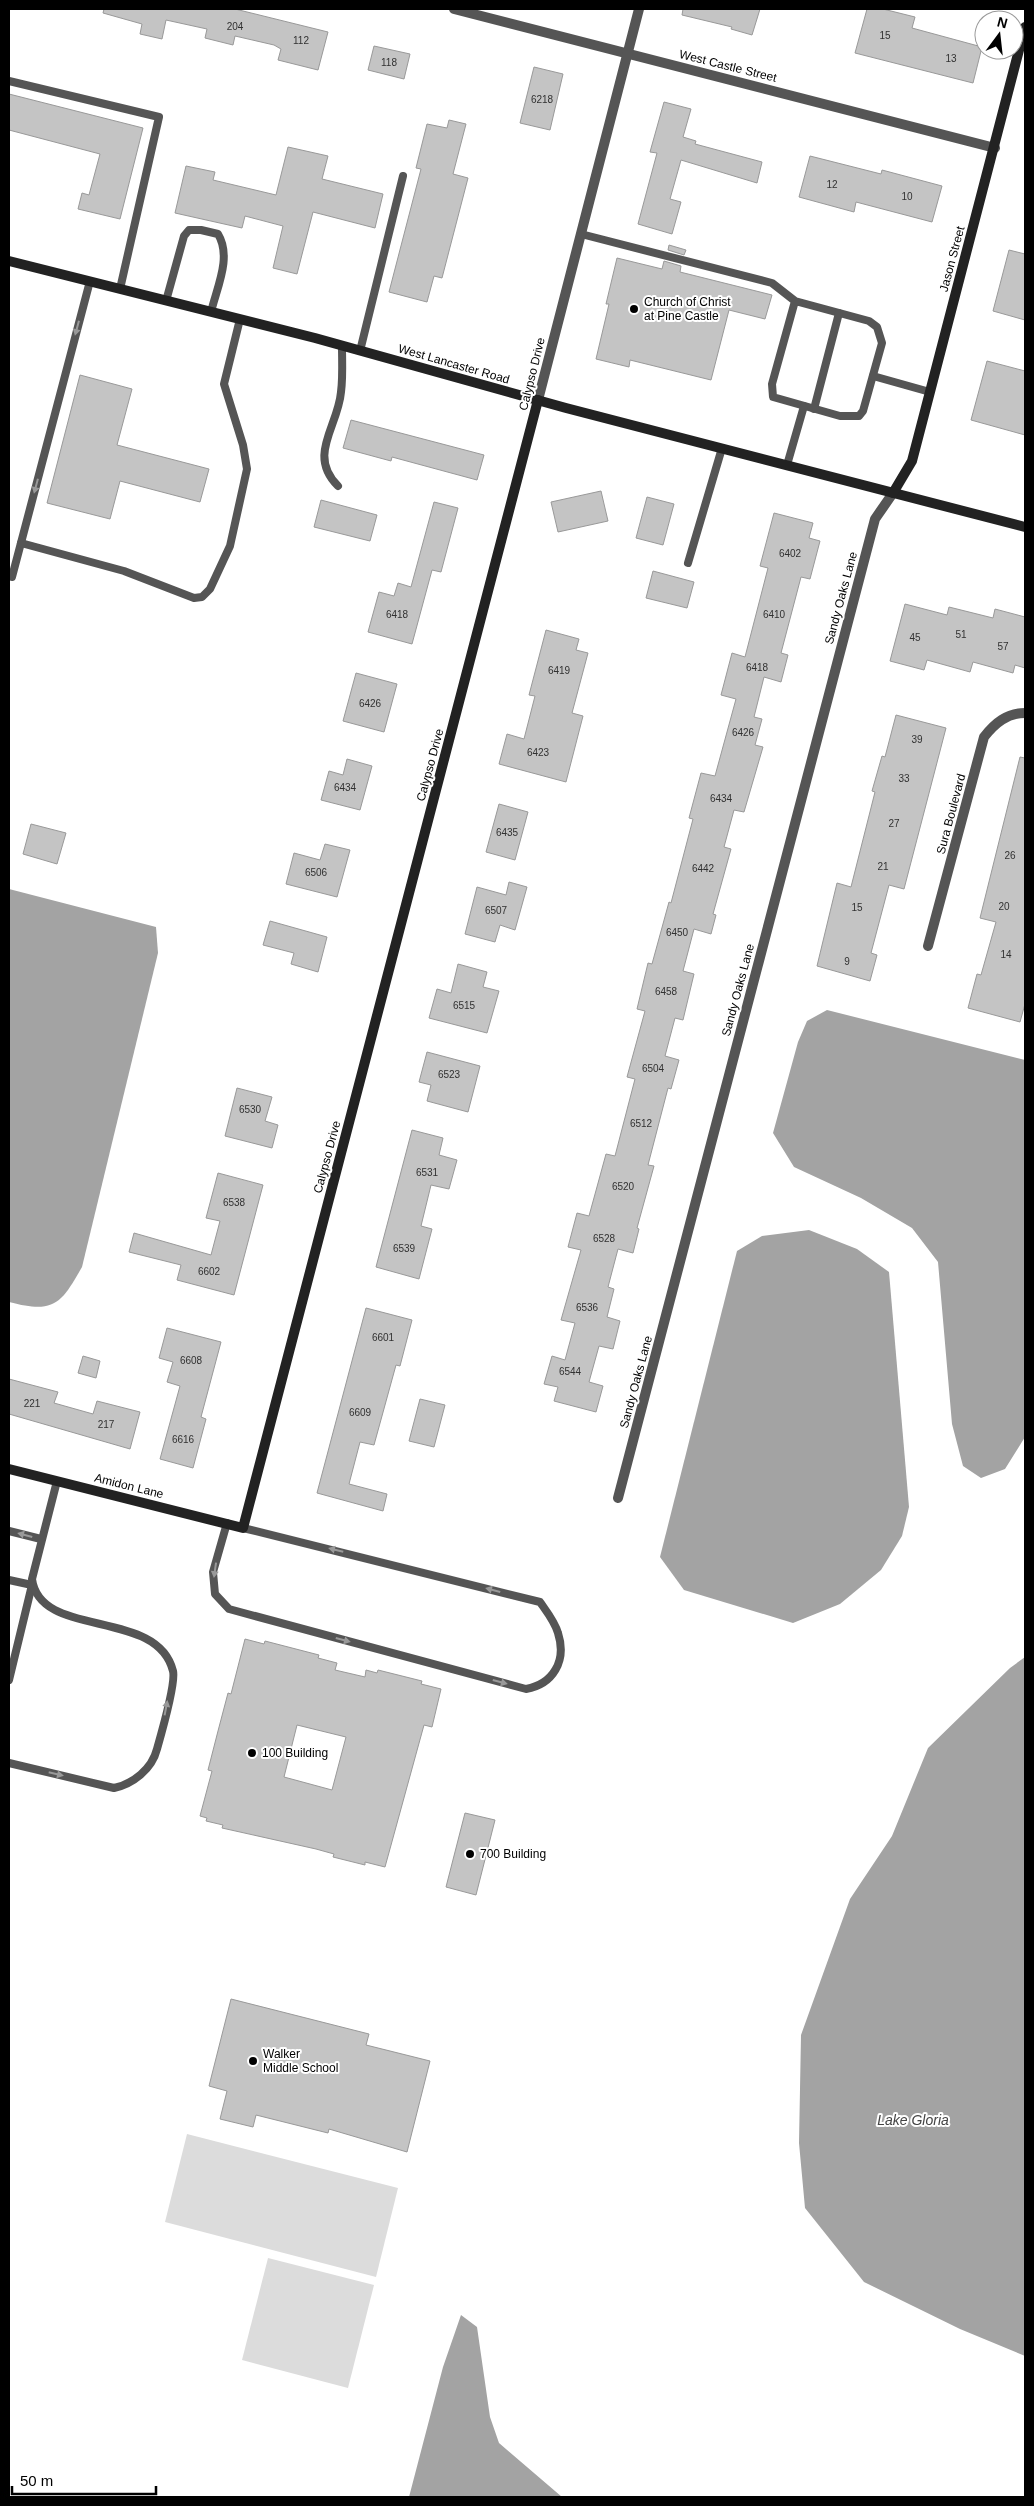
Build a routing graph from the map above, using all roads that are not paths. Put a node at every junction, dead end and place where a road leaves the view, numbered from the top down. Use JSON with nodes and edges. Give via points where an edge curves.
{"nodes":[{"id":1,"x":454,"y":9,"type":"edge"},
{"id":2,"x":639,"y":9,"type":"edge"},
{"id":3,"x":1025,"y":27,"type":"edge"},
{"id":4,"x":628,"y":54,"type":"junction"},
{"id":5,"x":9,"y":81,"type":"edge"},
{"id":6,"x":995,"y":148,"type":"junction"},
{"id":7,"x":403,"y":176,"type":"dead end"},
{"id":8,"x":581,"y":234,"type":"junction"},
{"id":9,"x":9,"y":261,"type":"edge"},
{"id":10,"x":90,"y":281,"type":"junction"},
{"id":11,"x":120,"y":289,"type":"junction"},
{"id":12,"x":166,"y":300,"type":"junction"},
{"id":13,"x":795,"y":301,"type":"junction"},
{"id":14,"x":211,"y":312,"type":"junction"},
{"id":15,"x":839,"y":313,"type":"junction"},
{"id":16,"x":240,"y":319,"type":"junction"},
{"id":17,"x":342,"y":346,"type":"junction"},
{"id":18,"x":360,"y":351,"type":"junction"},
{"id":19,"x":873,"y":376,"type":"junction"},
{"id":20,"x":930,"y":392,"type":"junction"},
{"id":21,"x":538,"y":400,"type":"junction"},
{"id":22,"x":804,"y":406,"type":"junction"},
{"id":23,"x":814,"y":409,"type":"junction"},
{"id":24,"x":722,"y":448,"type":"junction"},
{"id":25,"x":787,"y":465,"type":"junction"},
{"id":26,"x":338,"y":486,"type":"dead end"},
{"id":27,"x":893,"y":493,"type":"junction"},
{"id":28,"x":1025,"y":526,"type":"edge"},
{"id":29,"x":21,"y":543,"type":"junction"},
{"id":30,"x":688,"y":563,"type":"dead end"},
{"id":31,"x":12,"y":576,"type":"dead end"},
{"id":32,"x":1025,"y":713,"type":"edge"},
{"id":33,"x":928,"y":946,"type":"dead end"},
{"id":34,"x":9,"y":1469,"type":"edge"},
{"id":35,"x":57,"y":1481,"type":"junction"},
{"id":36,"x":618,"y":1498,"type":"dead end"},
{"id":37,"x":227,"y":1523,"type":"junction"},
{"id":38,"x":243,"y":1528,"type":"junction"},
{"id":39,"x":9,"y":1530,"type":"edge"},
{"id":40,"x":42,"y":1539,"type":"junction"},
{"id":41,"x":9,"y":1580,"type":"edge"},
{"id":42,"x":32,"y":1585,"type":"junction"},
{"id":43,"x":9,"y":1680,"type":"edge"},
{"id":44,"x":9,"y":1763,"type":"edge"}],
"edges":[{"from":1,"to":4,"type":"street","name":"West Castle Street"},
{"from":2,"to":4,"type":"street","name":"Calypso Drive"},
{"from":3,"to":6,"type":"street","name":"Jason Street"},
{"from":4,"to":6,"type":"street","name":"West Castle Street"},
{"from":4,"to":8,"type":"street","name":"Calypso Drive"},
{"from":5,"to":11,"type":"lane","via":[[159,117]]},
{"from":6,"to":20,"type":"street","name":"Jason Street"},
{"from":7,"to":18,"type":"lane"},
{"from":8,"to":13,"type":"lane","via":[[772,283]]},
{"from":8,"to":21,"type":"street","name":"Calypso Drive"},
{"from":9,"to":10,"type":"street","name":"West Lancaster Road"},
{"from":10,"to":11,"type":"street","name":"West Lancaster Road"},
{"from":10,"to":29,"type":"lane","one_way":true},
{"from":11,"to":12,"type":"street","name":"West Lancaster Road"},
{"from":12,"to":14,"type":"street","name":"West Lancaster Road"},
{"from":12,"to":14,"type":"lane","via":[[184,236],[189,230],[218,234],[226,254]]},
{"from":13,"to":15,"type":"lane"},
{"from":13,"to":22,"type":"lane","via":[[771,392],[773,397]]},
{"from":14,"to":16,"type":"street","name":"West Lancaster Road"},
{"from":15,"to":19,"type":"lane","via":[[869,320],[881,334],[882,343]]},
{"from":15,"to":23,"type":"lane"},
{"from":16,"to":17,"type":"street","name":"West Lancaster Road"},
{"from":16,"to":29,"type":"lane","via":[[224,384],[247,469],[230,546],[210,589],[202,597],[194,598],[124,571]]},
{"from":17,"to":18,"type":"street","name":"West Lancaster Road"},
{"from":17,"to":26,"type":"lane","via":[[341,392],[324,457],[329,477]]},
{"from":18,"to":21,"type":"street","name":"West Lancaster Road"},
{"from":19,"to":20,"type":"lane"},
{"from":19,"to":23,"type":"lane","via":[[859,416],[840,416]]},
{"from":20,"to":27,"type":"street","name":"Jason Street","via":[[912,461]]},
{"from":21,"to":24,"type":"street","name":"West Lancaster Road"},
{"from":21,"to":38,"type":"street","name":"Calypso Drive"},
{"from":22,"to":23,"type":"lane"},
{"from":22,"to":25,"type":"lane"},
{"from":24,"to":25,"type":"street","name":"West Lancaster Road"},
{"from":24,"to":30,"type":"lane"},
{"from":25,"to":27,"type":"street","name":"West Lancaster Road"},
{"from":27,"to":28,"type":"street","name":"West Lancaster Road"},
{"from":27,"to":36,"type":"street","name":"Sandy Oaks Lane","via":[[875,519]]},
{"from":29,"to":31,"type":"lane"},
{"from":32,"to":33,"type":"street","name":"Sura Boulevard","via":[[1003,718],[984,737]]},
{"from":34,"to":35,"type":"street","name":"Amidon Lane"},
{"from":35,"to":37,"type":"street","name":"Amidon Lane"},
{"from":35,"to":40,"type":"lane"},
{"from":37,"to":38,"type":"street","name":"Amidon Lane"},
{"from":37,"to":38,"type":"lane","one_way":true,"via":[[213,1572],[215,1594],[229,1609],[526,1689],[539,1687],[553,1677],[560,1653],[559,1634],[540,1602]]},
{"from":40,"to":39,"type":"lane","one_way":true},
{"from":40,"to":42,"type":"lane"},
{"from":41,"to":42,"type":"lane"},
{"from":42,"to":43,"type":"lane"},
{"from":44,"to":42,"type":"lane","one_way":true,"via":[[114,1788],[126,1786],[139,1777],[155,1756],[173,1672],[166,1653],[153,1643],[106,1624],[56,1612],[45,1605]]}]}
